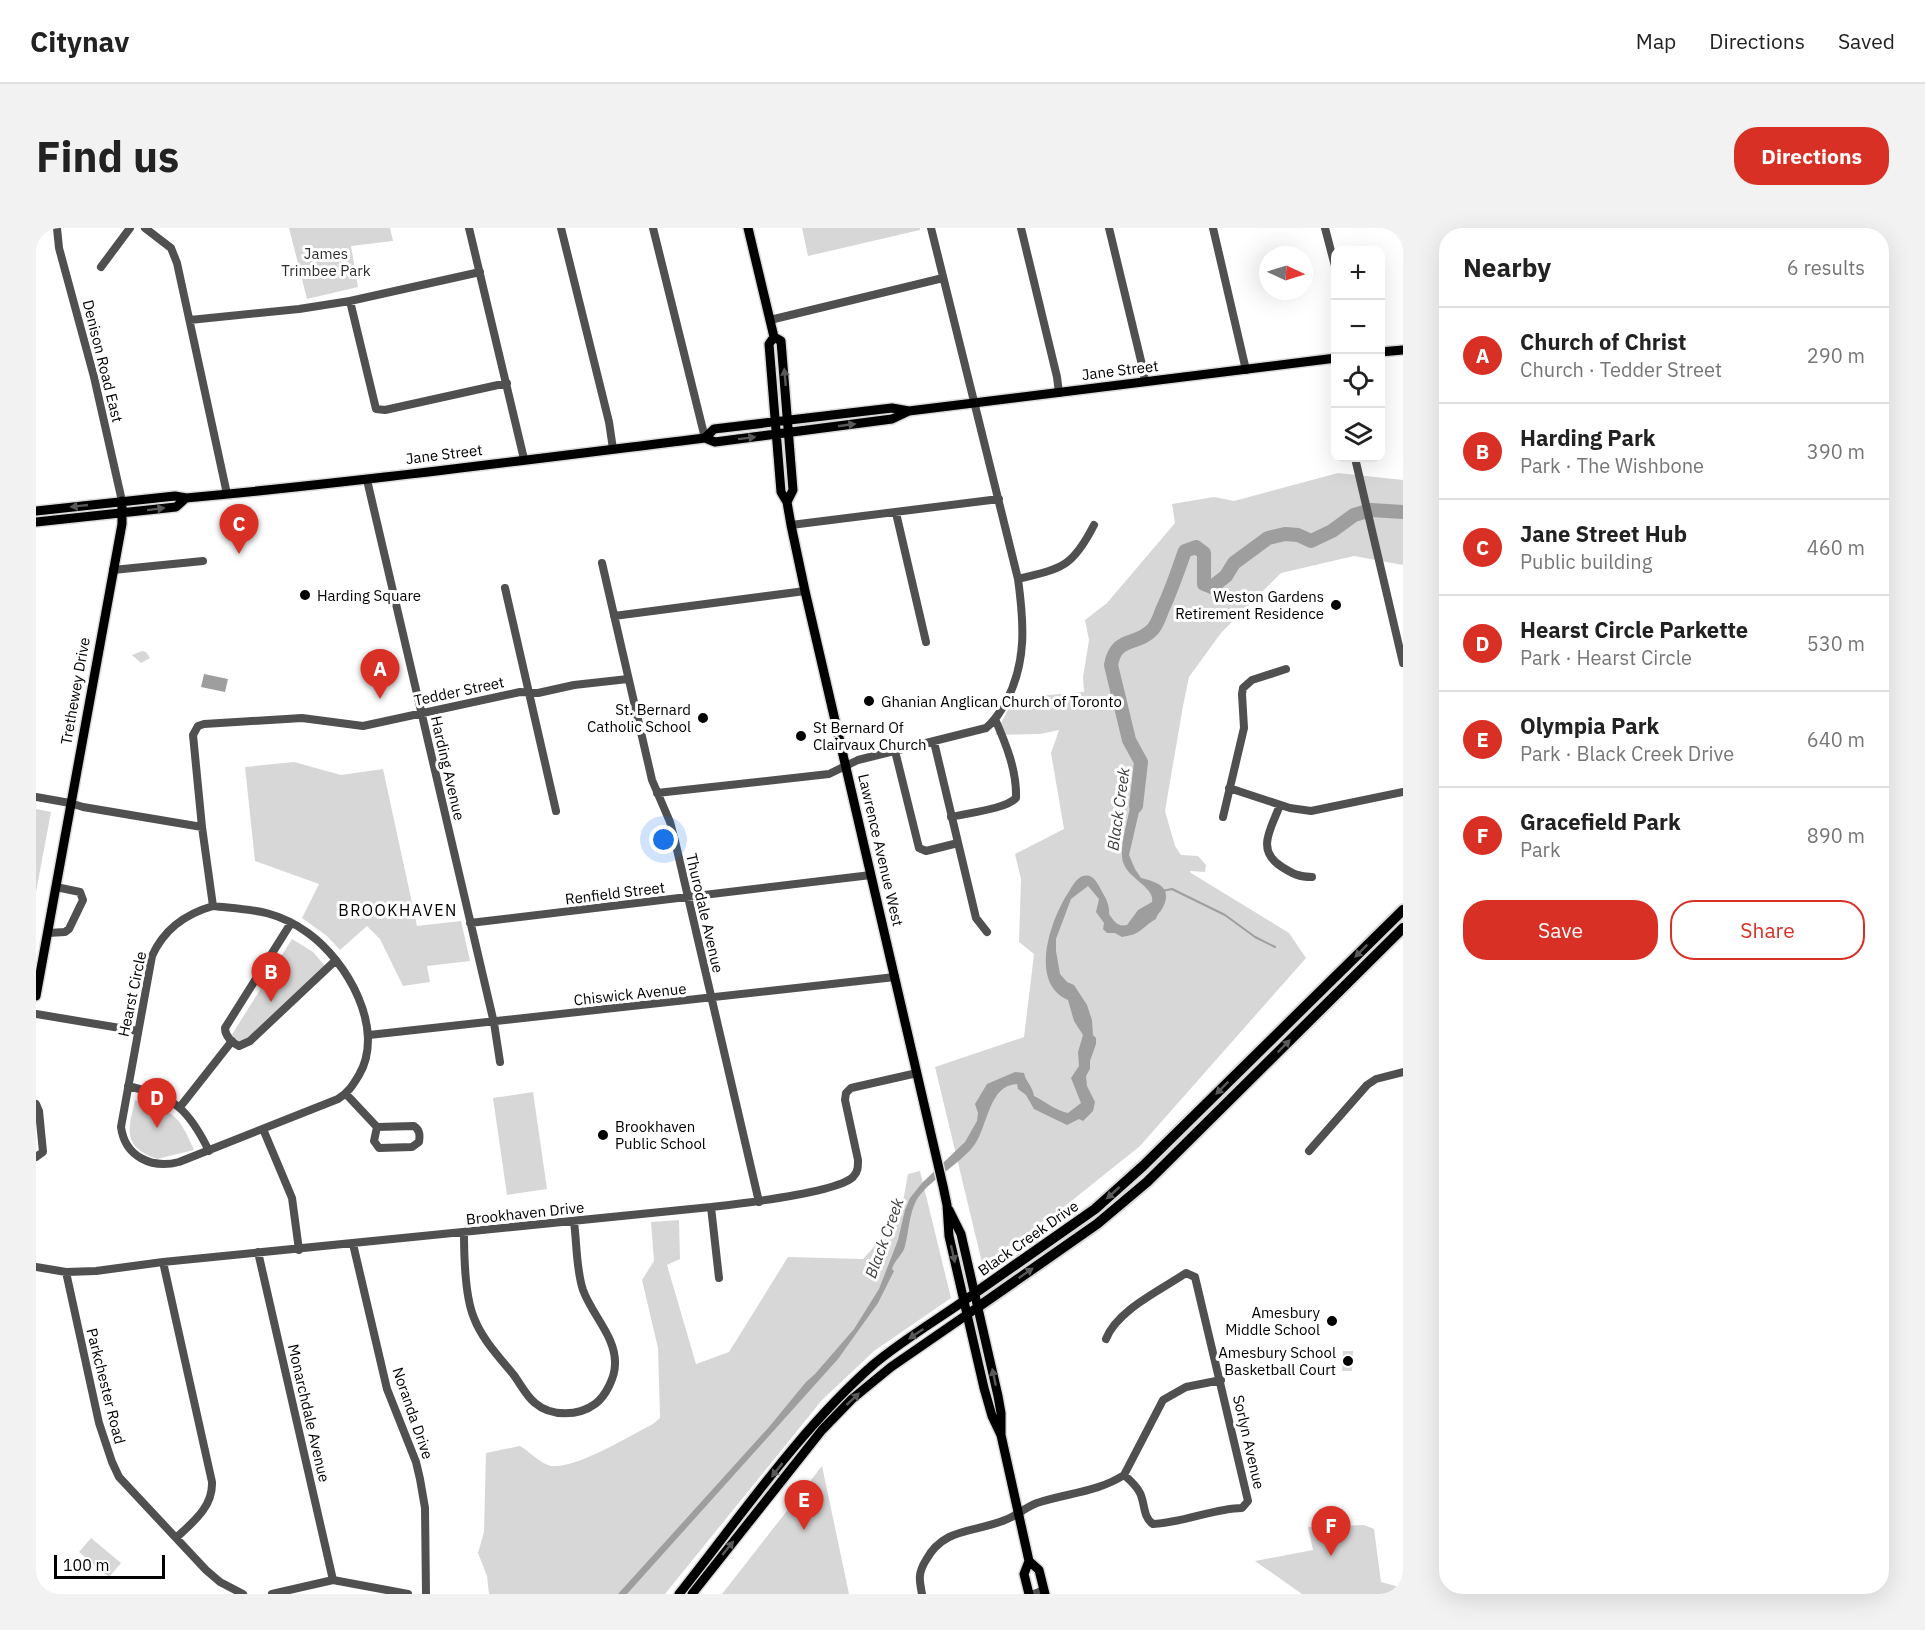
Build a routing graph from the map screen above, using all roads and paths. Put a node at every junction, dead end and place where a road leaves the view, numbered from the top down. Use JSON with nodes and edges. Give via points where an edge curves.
{"nodes":[{"id":1,"x":57,"y":228,"type":"edge"},
{"id":2,"x":130,"y":228,"type":"edge"},
{"id":3,"x":145,"y":228,"type":"edge"},
{"id":4,"x":470,"y":228,"type":"edge"},
{"id":5,"x":561,"y":228,"type":"edge"},
{"id":6,"x":653,"y":228,"type":"edge"},
{"id":7,"x":748,"y":228,"type":"edge"},
{"id":8,"x":931,"y":228,"type":"edge"},
{"id":9,"x":1021,"y":228,"type":"edge"},
{"id":10,"x":1109,"y":228,"type":"edge"},
{"id":11,"x":1213,"y":228,"type":"edge"},
{"id":12,"x":1325,"y":228,"type":"edge"},
{"id":13,"x":1331,"y":253,"type":"edge"},
{"id":14,"x":101,"y":267,"type":"dead end"},
{"id":15,"x":480,"y":272,"type":"junction"},
{"id":16,"x":943,"y":278,"type":"junction"},
{"id":17,"x":350,"y":301,"type":"junction"},
{"id":18,"x":190,"y":320,"type":"junction"},
{"id":19,"x":770,"y":320,"type":"junction"},
{"id":20,"x":774,"y":337,"type":"junction"},
{"id":21,"x":1403,"y":350,"type":"edge"},
{"id":22,"x":1385,"y":352,"type":"edge"},
{"id":23,"x":1331,"y":359,"type":"edge"},
{"id":24,"x":1246,"y":370,"type":"junction"},
{"id":25,"x":1144,"y":382,"type":"junction"},
{"id":26,"x":507,"y":383,"type":"junction"},
{"id":27,"x":1059,"y":393,"type":"junction"},
{"id":28,"x":975,"y":404,"type":"junction"},
{"id":29,"x":909,"y":411,"type":"junction"},
{"id":30,"x":788,"y":420,"type":"junction"},
{"id":31,"x":774,"y":422,"type":"junction"},
{"id":32,"x":789,"y":433,"type":"junction"},
{"id":33,"x":775,"y":435,"type":"junction"},
{"id":34,"x":705,"y":438,"type":"junction"},
{"id":35,"x":613,"y":449,"type":"junction"},
{"id":36,"x":524,"y":459,"type":"junction"},
{"id":37,"x":1356,"y":462,"type":"edge"},
{"id":38,"x":367,"y":480,"type":"junction"},
{"id":39,"x":227,"y":494,"type":"junction"},
{"id":40,"x":186,"y":498,"type":"junction"},
{"id":41,"x":999,"y":500,"type":"junction"},
{"id":42,"x":122,"y":501,"type":"junction"},
{"id":43,"x":787,"y":502,"type":"junction"},
{"id":44,"x":36,"y":511,"type":"edge"},
{"id":45,"x":123,"y":513,"type":"junction"},
{"id":46,"x":896,"y":513,"type":"junction"},
{"id":47,"x":36,"y":522,"type":"edge"},
{"id":48,"x":790,"y":525,"type":"junction"},
{"id":49,"x":1094,"y":525,"type":"dead end"},
{"id":50,"x":203,"y":561,"type":"dead end"},
{"id":51,"x":602,"y":563,"type":"dead end"},
{"id":52,"x":113,"y":570,"type":"junction"},
{"id":53,"x":1018,"y":579,"type":"junction"},
{"id":54,"x":504,"y":588,"type":"dead end"},
{"id":55,"x":805,"y":591,"type":"junction"},
{"id":56,"x":614,"y":616,"type":"junction"},
{"id":57,"x":926,"y":642,"type":"dead end"},
{"id":58,"x":1403,"y":663,"type":"edge"},
{"id":59,"x":1286,"y":669,"type":"dead end"},
{"id":60,"x":628,"y":679,"type":"junction"},
{"id":61,"x":529,"y":693,"type":"junction"},
{"id":62,"x":421,"y":712,"type":"junction"},
{"id":63,"x":995,"y":719,"type":"junction"},
{"id":64,"x":934,"y":742,"type":"junction"},
{"id":65,"x":895,"y":751,"type":"junction"},
{"id":66,"x":846,"y":766,"type":"junction"},
{"id":67,"x":1229,"y":788,"type":"junction"},
{"id":68,"x":1403,"y":792,"type":"edge"},
{"id":69,"x":657,"y":793,"type":"junction"},
{"id":70,"x":36,"y":797,"type":"edge"},
{"id":71,"x":70,"y":802,"type":"junction"},
{"id":72,"x":1280,"y":805,"type":"junction"},
{"id":73,"x":556,"y":811,"type":"dead end"},
{"id":74,"x":951,"y":817,"type":"junction"},
{"id":75,"x":1223,"y":817,"type":"dead end"},
{"id":76,"x":202,"y":827,"type":"junction"},
{"id":77,"x":958,"y":843,"type":"junction"},
{"id":78,"x":871,"y":875,"type":"junction"},
{"id":79,"x":1312,"y":877,"type":"dead end"},
{"id":80,"x":56,"y":887,"type":"junction"},
{"id":81,"x":688,"y":898,"type":"junction"},
{"id":82,"x":213,"y":906,"type":"junction"},
{"id":83,"x":1403,"y":910,"type":"edge"},
{"id":84,"x":291,"y":923,"type":"junction"},
{"id":85,"x":470,"y":923,"type":"junction"},
{"id":86,"x":1403,"y":928,"type":"edge"},
{"id":87,"x":987,"y":932,"type":"dead end"},
{"id":88,"x":48,"y":933,"type":"junction"},
{"id":89,"x":336,"y":960,"type":"junction"},
{"id":90,"x":895,"y":977,"type":"junction"},
{"id":91,"x":36,"y":996,"type":"edge"},
{"id":92,"x":712,"y":998,"type":"junction"},
{"id":93,"x":36,"y":1014,"type":"edge"},
{"id":94,"x":494,"y":1023,"type":"junction"},
{"id":95,"x":138,"y":1031,"type":"junction"},
{"id":96,"x":369,"y":1035,"type":"junction"},
{"id":97,"x":232,"y":1041,"type":"junction"},
{"id":98,"x":500,"y":1062,"type":"dead end"},
{"id":99,"x":1403,"y":1072,"type":"edge"},
{"id":100,"x":917,"y":1073,"type":"junction"},
{"id":101,"x":128,"y":1086,"type":"junction"},
{"id":102,"x":346,"y":1094,"type":"junction"},
{"id":103,"x":36,"y":1104,"type":"edge"},
{"id":104,"x":180,"y":1107,"type":"junction"},
{"id":105,"x":376,"y":1127,"type":"junction"},
{"id":106,"x":263,"y":1129,"type":"junction"},
{"id":107,"x":209,"y":1151,"type":"junction"},
{"id":108,"x":1309,"y":1151,"type":"dead end"},
{"id":109,"x":36,"y":1157,"type":"edge"},
{"id":110,"x":759,"y":1202,"type":"junction"},
{"id":111,"x":947,"y":1205,"type":"junction"},
{"id":112,"x":711,"y":1208,"type":"junction"},
{"id":113,"x":574,"y":1222,"type":"junction"},
{"id":114,"x":464,"y":1232,"type":"junction"},
{"id":115,"x":353,"y":1244,"type":"junction"},
{"id":116,"x":298,"y":1250,"type":"junction"},
{"id":117,"x":258,"y":1252,"type":"junction"},
{"id":118,"x":163,"y":1262,"type":"junction"},
{"id":119,"x":36,"y":1267,"type":"edge"},
{"id":120,"x":66,"y":1272,"type":"junction"},
{"id":121,"x":718,"y":1278,"type":"dead end"},
{"id":122,"x":975,"y":1293,"type":"junction"},
{"id":123,"x":964,"y":1301,"type":"junction"},
{"id":124,"x":978,"y":1307,"type":"junction"},
{"id":125,"x":967,"y":1315,"type":"junction"},
{"id":126,"x":1106,"y":1339,"type":"dead end"},
{"id":127,"x":1221,"y":1380,"type":"junction"},
{"id":128,"x":1001,"y":1435,"type":"junction"},
{"id":129,"x":1124,"y":1475,"type":"junction"},
{"id":130,"x":1018,"y":1513,"type":"junction"},
{"id":131,"x":176,"y":1538,"type":"junction"},
{"id":132,"x":1029,"y":1561,"type":"junction"},
{"id":133,"x":333,"y":1580,"type":"junction"},
{"id":134,"x":1044,"y":1592,"type":"edge"},
{"id":135,"x":243,"y":1594,"type":"edge"},
{"id":136,"x":272,"y":1594,"type":"edge"},
{"id":137,"x":408,"y":1594,"type":"edge"},
{"id":138,"x":426,"y":1594,"type":"edge"},
{"id":139,"x":679,"y":1594,"type":"edge"},
{"id":140,"x":692,"y":1594,"type":"edge"},
{"id":141,"x":922,"y":1594,"type":"edge"},
{"id":142,"x":1032,"y":1594,"type":"edge"}],
"edges":[{"from":1,"to":42,"type":"street","name":"Denison Road East"},
{"from":2,"to":14,"type":"street"},
{"from":3,"to":18,"type":"street","via":[[171,248]]},
{"from":4,"to":15,"type":"street"},
{"from":5,"to":35,"type":"street"},
{"from":6,"to":34,"type":"street"},
{"from":7,"to":19,"type":"main road","name":"Lawrence Avenue West"},
{"from":8,"to":16,"type":"street"},
{"from":9,"to":27,"type":"street"},
{"from":10,"to":25,"type":"street"},
{"from":11,"to":24,"type":"street"},
{"from":12,"to":13,"type":"street"},
{"from":15,"to":17,"type":"street"},
{"from":15,"to":26,"type":"street"},
{"from":16,"to":19,"type":"street"},
{"from":16,"to":28,"type":"street"},
{"from":17,"to":18,"type":"street"},
{"from":17,"to":26,"type":"street","via":[[376,409]]},
{"from":18,"to":39,"type":"street"},
{"from":19,"to":20,"type":"main road","name":"Lawrence Avenue West"},
{"from":30,"to":20,"type":"main road","name":"Lawrence Avenue West","one_way":true,"via":[[781,341]]},
{"from":20,"to":31,"type":"main road","name":"Lawrence Avenue West","via":[[769,345]]},
{"from":21,"to":22,"type":"main road"},
{"from":23,"to":24,"type":"main road","name":"Jane Street"},
{"from":24,"to":25,"type":"main road","name":"Jane Street"},
{"from":25,"to":27,"type":"main road","name":"Jane Street"},
{"from":26,"to":36,"type":"street"},
{"from":27,"to":28,"type":"main road","name":"Jane Street"},
{"from":28,"to":29,"type":"main road","name":"Jane Street"},
{"from":28,"to":41,"type":"street"},
{"from":29,"to":30,"type":"main road","name":"Jane Street","via":[[892,408]]},
{"from":32,"to":29,"type":"main road","name":"Jane Street","one_way":true,"via":[[892,418]]},
{"from":30,"to":31,"type":"main road","name":"Jane Street"},
{"from":30,"to":32,"type":"main road","name":"Lawrence Avenue West"},
{"from":31,"to":33,"type":"main road","name":"Lawrence Avenue West"},
{"from":31,"to":34,"type":"main road","name":"Jane Street","via":[[714,429]]},
{"from":32,"to":33,"type":"main road","name":"Jane Street"},
{"from":32,"to":43,"type":"main road","name":"Lawrence Avenue West","via":[[793,490]]},
{"from":34,"to":33,"type":"main road","name":"Jane Street","one_way":true,"via":[[715,442]]},
{"from":33,"to":43,"type":"main road","name":"Lawrence Avenue West","via":[[781,492]]},
{"from":34,"to":35,"type":"main road","name":"Jane Street"},
{"from":35,"to":36,"type":"main road","name":"Jane Street"},
{"from":36,"to":38,"type":"main road","name":"Jane Street"},
{"from":37,"to":58,"type":"street"},
{"from":38,"to":39,"type":"main road","name":"Jane Street"},
{"from":38,"to":62,"type":"street","name":"Harding Avenue"},
{"from":39,"to":40,"type":"main road","name":"Jane Street"},
{"from":40,"to":42,"type":"main road","name":"Jane Street"},
{"from":45,"to":40,"type":"main road","name":"Jane Street","one_way":true,"via":[[176,507]]},
{"from":41,"to":46,"type":"street"},
{"from":41,"to":53,"type":"street"},
{"from":42,"to":44,"type":"main road","name":"Jane Street","one_way":true},
{"from":42,"to":45,"type":"main road","name":"Trethewey Drive"},
{"from":43,"to":48,"type":"main road","name":"Lawrence Avenue West"},
{"from":45,"to":47,"type":"main road","name":"Jane Street"},
{"from":45,"to":52,"type":"main road","name":"Trethewey Drive"},
{"from":46,"to":48,"type":"street"},
{"from":46,"to":57,"type":"street"},
{"from":48,"to":55,"type":"main road","name":"Lawrence Avenue West"},
{"from":49,"to":53,"type":"street","via":[[1076,556],[1059,568]]},
{"from":50,"to":52,"type":"street"},
{"from":51,"to":56,"type":"street","name":"Thurodale Avenue"},
{"from":52,"to":71,"type":"main road","name":"Trethewey Drive"},
{"from":53,"to":63,"type":"street","via":[[1022,607],[1021,665]]},
{"from":54,"to":61,"type":"street"},
{"from":55,"to":56,"type":"street"},
{"from":55,"to":66,"type":"main road","name":"Lawrence Avenue West"},
{"from":56,"to":60,"type":"street","name":"Thurodale Avenue"},
{"from":59,"to":67,"type":"street","via":[[1252,680],[1244,688],[1244,728]]},
{"from":60,"to":61,"type":"street","name":"Tedder Street"},
{"from":60,"to":69,"type":"street","name":"Thurodale Avenue"},
{"from":61,"to":62,"type":"street","name":"Tedder Street"},
{"from":61,"to":73,"type":"street"},
{"from":62,"to":76,"type":"street","name":"Tedder Street","via":[[363,726],[302,718],[198,726],[193,735]]},
{"from":62,"to":85,"type":"street","name":"Harding Avenue"},
{"from":63,"to":64,"type":"street","via":[[979,731]]},
{"from":63,"to":74,"type":"street","via":[[1005,741],[1016,798]]},
{"from":64,"to":65,"type":"street"},
{"from":64,"to":74,"type":"street"},
{"from":65,"to":66,"type":"street"},
{"from":65,"to":77,"type":"street","via":[[919,848],[926,851]]},
{"from":66,"to":69,"type":"street","via":[[829,774]]},
{"from":66,"to":78,"type":"main road","name":"Lawrence Avenue West"},
{"from":67,"to":72,"type":"street"},
{"from":67,"to":75,"type":"street"},
{"from":68,"to":72,"type":"street","via":[[1311,811]]},
{"from":69,"to":81,"type":"street","name":"Thurodale Avenue","via":[[670,822]]},
{"from":70,"to":71,"type":"street"},
{"from":71,"to":76,"type":"street"},
{"from":71,"to":80,"type":"main road","name":"Trethewey Drive"},
{"from":72,"to":79,"type":"street","via":[[1266,843],[1268,856],[1296,876]]},
{"from":74,"to":77,"type":"street"},
{"from":76,"to":82,"type":"street"},
{"from":77,"to":87,"type":"street","via":[[976,918]]},
{"from":78,"to":81,"type":"street","name":"Renfield Street"},
{"from":78,"to":90,"type":"main road","name":"Lawrence Avenue West"},
{"from":80,"to":88,"type":"main road","name":"Trethewey Drive"},
{"from":80,"to":88,"type":"street","via":[[80,892],[83,900],[69,929]]},
{"from":81,"to":85,"type":"street","name":"Renfield Street"},
{"from":81,"to":92,"type":"street","name":"Thurodale Avenue"},
{"from":82,"to":84,"type":"street","name":"Hearst Circle","via":[[252,908]]},
{"from":82,"to":95,"type":"street","name":"Hearst Circle","via":[[184,918],[159,942],[152,956]]},
{"from":83,"to":122,"type":"highway","name":"Black Creek Drive","one_way":true,"via":[[1095,1209]]},
{"from":84,"to":89,"type":"street","name":"Hearst Circle","via":[[322,944]]},
{"from":84,"to":97,"type":"street","via":[[225,1028]]},
{"from":85,"to":94,"type":"street","name":"Harding Avenue"},
{"from":124,"to":86,"type":"highway","name":"Black Creek Drive","one_way":true,"via":[[1097,1224],[1147,1182]]},
{"from":88,"to":91,"type":"main road","name":"Trethewey Drive"},
{"from":89,"to":96,"type":"street","name":"Hearst Circle","via":[[356,994]]},
{"from":89,"to":97,"type":"street","via":[[250,1041],[239,1046]]},
{"from":90,"to":92,"type":"street","name":"Chiswick Avenue"},
{"from":90,"to":100,"type":"main road","name":"Lawrence Avenue West"},
{"from":92,"to":94,"type":"street","name":"Chiswick Avenue"},
{"from":92,"to":110,"type":"street","name":"Thurodale Avenue"},
{"from":93,"to":95,"type":"street"},
{"from":94,"to":96,"type":"street","name":"Chiswick Avenue"},
{"from":94,"to":98,"type":"street","name":"Harding Avenue"},
{"from":95,"to":101,"type":"street","name":"Hearst Circle"},
{"from":96,"to":102,"type":"street","name":"Hearst Circle","via":[[364,1066]]},
{"from":97,"to":104,"type":"street"},
{"from":99,"to":108,"type":"street","via":[[1367,1085]]},
{"from":100,"to":110,"type":"street","name":"Brookhaven Drive","via":[[860,1085],[846,1093],[858,1160],[854,1176],[840,1184]]},
{"from":100,"to":111,"type":"main road","name":"Lawrence Avenue West"},
{"from":101,"to":104,"type":"street","via":[[164,1096]]},
{"from":101,"to":107,"type":"street","name":"Hearst Circle","via":[[122,1127],[125,1142],[135,1155],[168,1164]]},
{"from":102,"to":105,"type":"street"},
{"from":102,"to":106,"type":"street","name":"Hearst Circle"},
{"from":103,"to":109,"type":"street","via":[[43,1152]]},
{"from":104,"to":107,"type":"street"},
{"from":105,"to":105,"type":"street","via":[[374,1141],[379,1148],[412,1147],[419,1142],[420,1134],[414,1126]]},
{"from":106,"to":107,"type":"street","name":"Hearst Circle"},
{"from":106,"to":116,"type":"street","via":[[292,1198]]},
{"from":110,"to":112,"type":"street","name":"Brookhaven Drive"},
{"from":111,"to":122,"type":"main road","name":"Lawrence Avenue West","via":[[961,1234]]},
{"from":111,"to":123,"type":"main road","name":"Lawrence Avenue West","one_way":true,"via":[[949,1236]]},
{"from":112,"to":113,"type":"street","name":"Brookhaven Drive"},
{"from":112,"to":121,"type":"street"},
{"from":113,"to":114,"type":"street","name":"Brookhaven Drive"},
{"from":113,"to":114,"type":"street","via":[[583,1288],[615,1354],[615,1367],[600,1400],[577,1412],[552,1412],[536,1404],[482,1334],[471,1310]]},
{"from":114,"to":115,"type":"street","name":"Brookhaven Drive"},
{"from":115,"to":116,"type":"street","name":"Brookhaven Drive"},
{"from":115,"to":138,"type":"street","name":"Noranda Drive","via":[[387,1389],[420,1479],[425,1508]]},
{"from":116,"to":117,"type":"street","name":"Brookhaven Drive"},
{"from":117,"to":118,"type":"street","name":"Brookhaven Drive"},
{"from":117,"to":133,"type":"street","name":"Monarchdale Avenue"},
{"from":118,"to":120,"type":"street","name":"Brookhaven Drive"},
{"from":118,"to":131,"type":"street","via":[[212,1482],[211,1497],[203,1511]]},
{"from":119,"to":120,"type":"street","name":"Brookhaven Drive"},
{"from":120,"to":131,"type":"street","name":"Parkchester Road","via":[[99,1423],[112,1462],[119,1477]]},
{"from":122,"to":123,"type":"main road","name":"Black Creek Drive"},
{"from":122,"to":124,"type":"main road","name":"Lawrence Avenue West"},
{"from":123,"to":125,"type":"main road","name":"Lawrence Avenue West"},
{"from":123,"to":139,"type":"main road","name":"Black Creek Drive","one_way":true,"via":[[875,1363],[835,1401]]},
{"from":124,"to":125,"type":"main road","name":"Black Creek Drive"},
{"from":128,"to":124,"type":"main road","name":"Lawrence Avenue West","one_way":true,"via":[[1001,1413]]},
{"from":125,"to":128,"type":"main road","name":"Lawrence Avenue West","via":[[984,1388]]},
{"from":140,"to":125,"type":"main road","name":"Black Creek Drive","one_way":true,"via":[[822,1430],[852,1399]]},
{"from":126,"to":127,"type":"street","name":"Sorlyn Avenue","via":[[1119,1318],[1186,1273],[1196,1276]]},
{"from":127,"to":129,"type":"street","via":[[1186,1387],[1163,1400]]},
{"from":127,"to":129,"type":"street","name":"Sorlyn Avenue","via":[[1249,1497],[1247,1504],[1182,1521],[1153,1524],[1147,1518],[1141,1495]]},
{"from":128,"to":130,"type":"main road","name":"Lawrence Avenue West"},
{"from":129,"to":130,"type":"street","via":[[1102,1487],[1035,1504]]},
{"from":130,"to":132,"type":"main road","name":"Lawrence Avenue West"},
{"from":130,"to":141,"type":"street","via":[[938,1543],[918,1574]]},
{"from":131,"to":135,"type":"street","name":"Parkchester Road","via":[[220,1582]]},
{"from":132,"to":134,"type":"main road","name":"Lawrence Avenue West","via":[[1039,1570]]},
{"from":132,"to":142,"type":"main road","name":"Lawrence Avenue West","via":[[1024,1574]]},
{"from":133,"to":136,"type":"street"},
{"from":133,"to":137,"type":"street"},
{"from":134,"to":142,"type":"street"}]}
